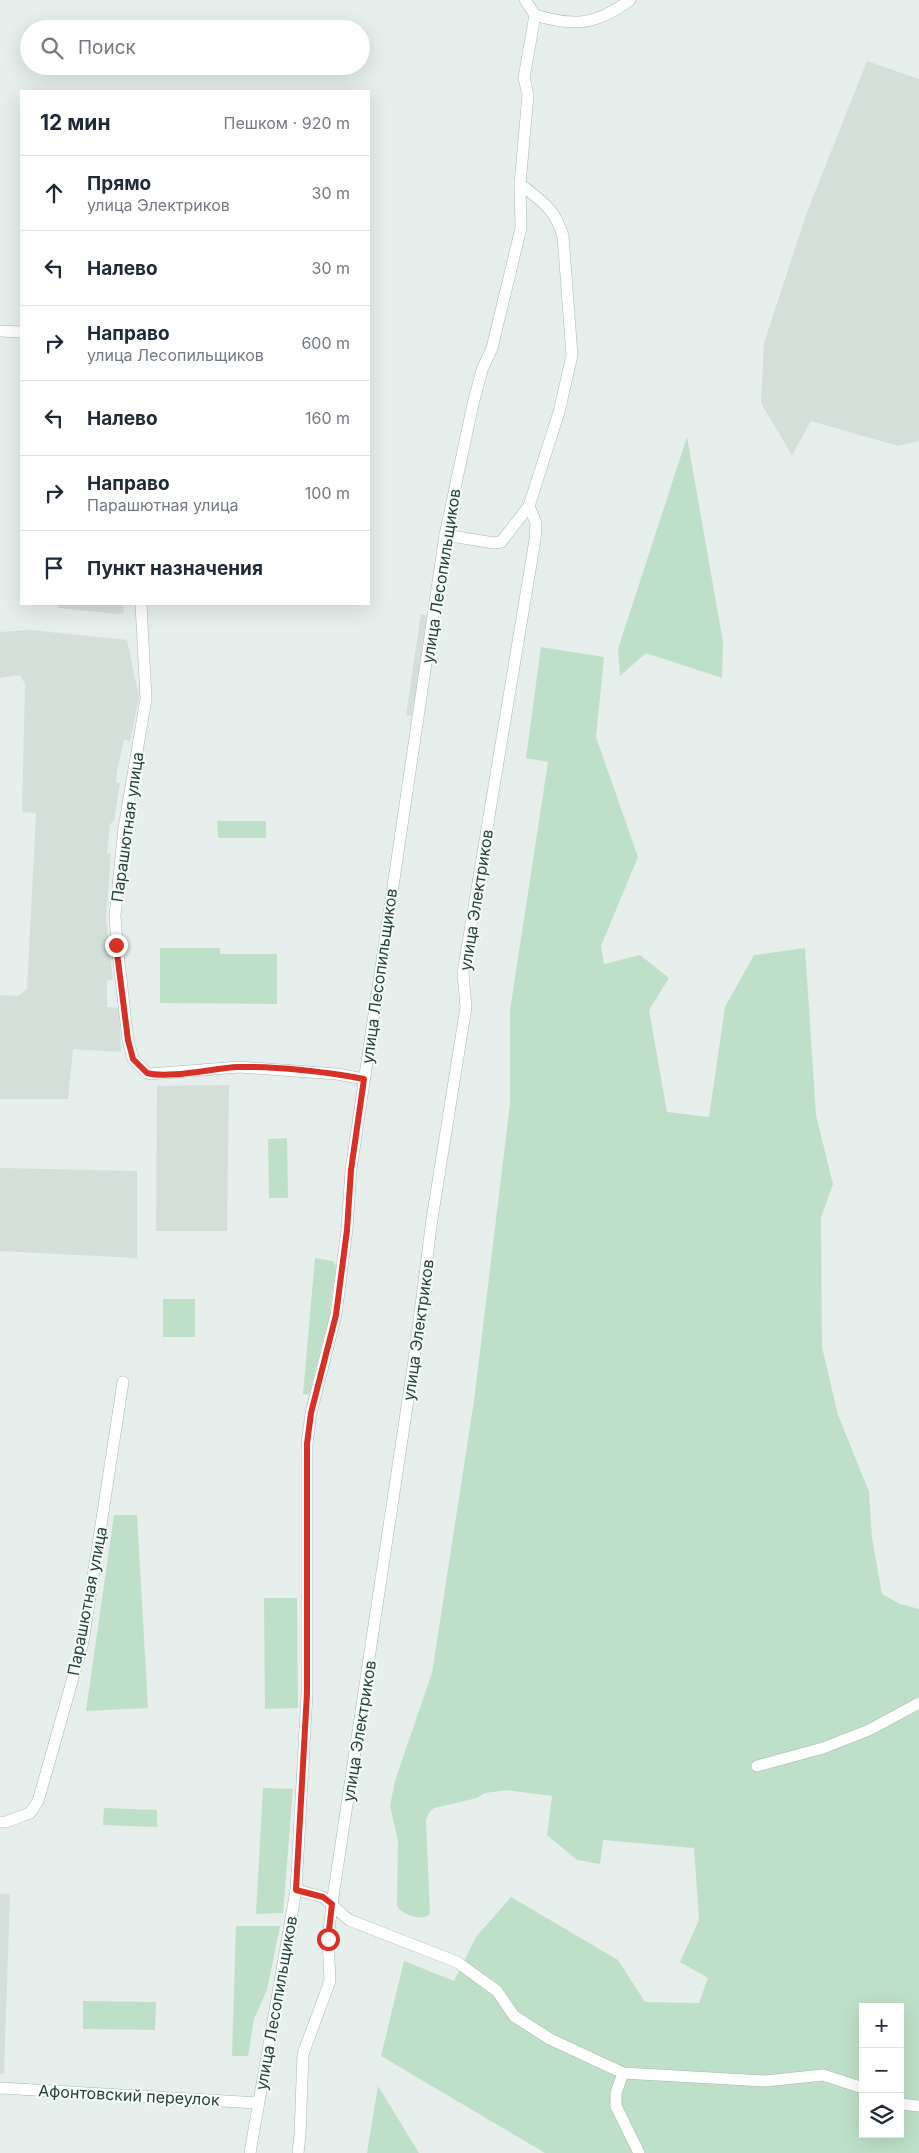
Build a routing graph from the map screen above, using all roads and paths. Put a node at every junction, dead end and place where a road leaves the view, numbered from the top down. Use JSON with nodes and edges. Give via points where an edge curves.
{"nodes":[{"id":1,"x":525,"y":0,"type":"edge"},
{"id":2,"x":630,"y":0,"type":"edge"},
{"id":3,"x":535,"y":15,"type":"junction"},
{"id":4,"x":520,"y":184,"type":"junction"},
{"id":5,"x":0,"y":331,"type":"edge"},
{"id":6,"x":20,"y":332,"type":"edge"},
{"id":7,"x":529,"y":506,"type":"junction"},
{"id":8,"x":445,"y":535,"type":"junction"},
{"id":9,"x":141,"y":605,"type":"edge"},
{"id":10,"x":364,"y":1079,"type":"junction"},
{"id":11,"x":123,"y":1382,"type":"dead end"},
{"id":12,"x":919,"y":1703,"type":"edge"},
{"id":13,"x":757,"y":1766,"type":"dead end"},
{"id":14,"x":0,"y":1822,"type":"edge"},
{"id":15,"x":296,"y":1890,"type":"junction"},
{"id":16,"x":332,"y":1904,"type":"junction"},
{"id":17,"x":623,"y":2073,"type":"junction"},
{"id":18,"x":859,"y":2087,"type":"edge"},
{"id":19,"x":0,"y":2088,"type":"edge"},
{"id":20,"x":258,"y":2103,"type":"junction"},
{"id":21,"x":904,"y":2104,"type":"edge"},
{"id":22,"x":919,"y":2106,"type":"edge"},
{"id":23,"x":250,"y":2153,"type":"edge"},
{"id":24,"x":298,"y":2153,"type":"edge"},
{"id":25,"x":639,"y":2153,"type":"edge"}],
"edges":[{"from":1,"to":3,"type":"street"},
{"from":2,"to":3,"type":"street","via":[[606,15],[573,24]]},
{"from":3,"to":4,"type":"street","name":"улица Лесопильщиков","via":[[524,78],[528,94]]},
{"from":4,"to":7,"type":"street","via":[[557,218],[563,236],[572,355],[559,412]]},
{"from":4,"to":8,"type":"street","name":"улица Лесопильщиков","via":[[522,228],[492,348],[473,404]]},
{"from":5,"to":6,"type":"street"},
{"from":7,"to":8,"type":"street","via":[[501,542]]},
{"from":7,"to":16,"type":"street","name":"улица Электриков","via":[[536,523],[535,540],[463,973],[466,1007]]},
{"from":8,"to":10,"type":"street","name":"улица Лесопильщиков"},
{"from":9,"to":10,"type":"street","name":"Парашютная улица","via":[[146,699],[127,809],[115,916],[116,945],[133,1059],[147,1073],[239,1067]]},
{"from":10,"to":15,"type":"street","name":"улица Лесопильщиков","via":[[336,1315],[307,1437],[307,1693]]},
{"from":11,"to":14,"type":"street","name":"Парашютная улица","via":[[82,1642],[49,1763],[38,1801],[30,1813]]},
{"from":12,"to":13,"type":"street","via":[[870,1730],[823,1748]]},
{"from":15,"to":16,"type":"street","via":[[323,1897]]},
{"from":15,"to":20,"type":"street","name":"улица Лесопильщиков"},
{"from":16,"to":17,"type":"street","via":[[349,1920],[457,1962],[496,1991],[514,2016],[550,2039]]},
{"from":16,"to":24,"type":"street","name":"улица Электриков","via":[[328,1939],[330,1981],[303,2054]]},
{"from":17,"to":18,"type":"street","via":[[765,2081],[823,2075]]},
{"from":17,"to":25,"type":"street","via":[[616,2093],[616,2106]]},
{"from":19,"to":20,"type":"street","name":"Афонтовский переулок"},
{"from":20,"to":23,"type":"street","name":"улица Лесопильщиков"},
{"from":21,"to":22,"type":"street"}]}
